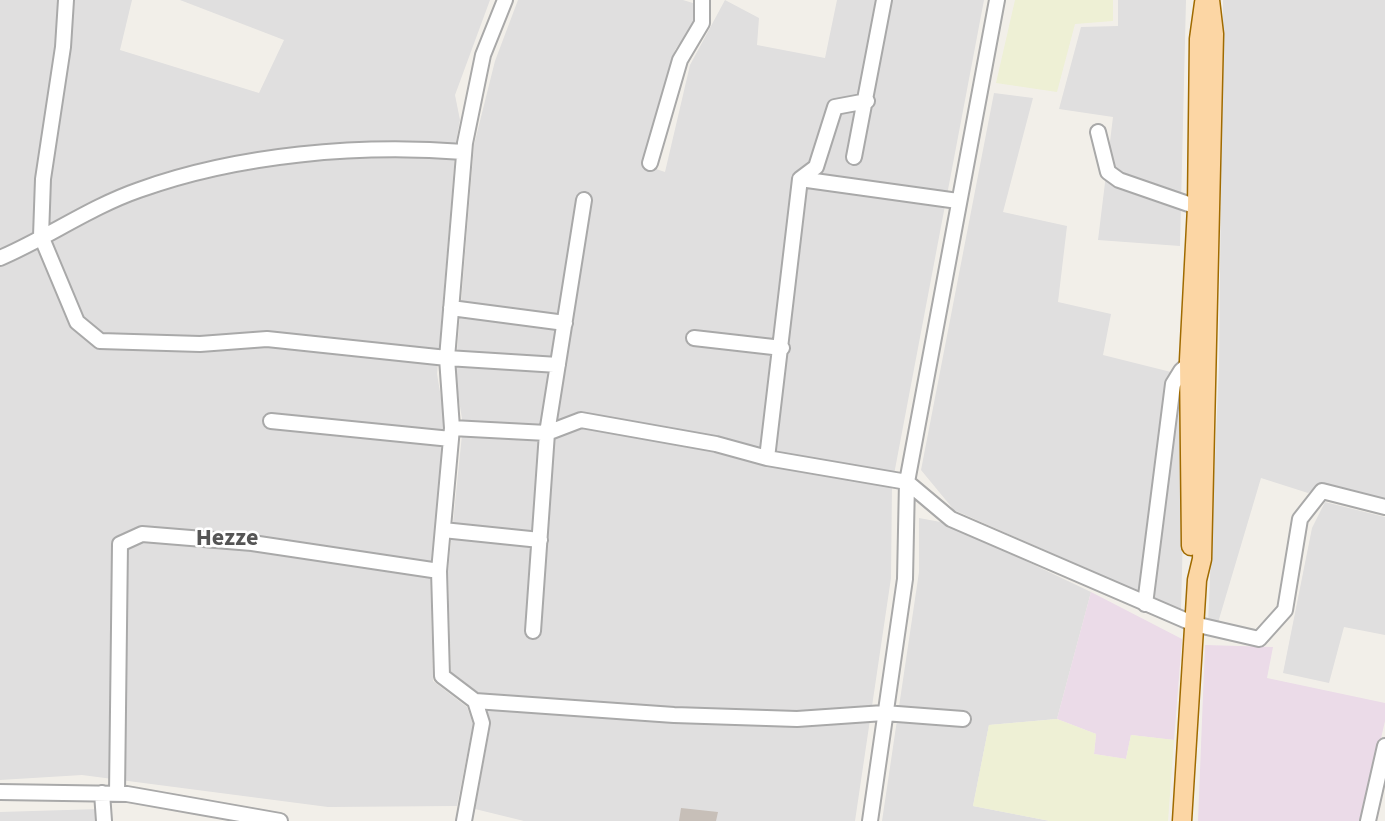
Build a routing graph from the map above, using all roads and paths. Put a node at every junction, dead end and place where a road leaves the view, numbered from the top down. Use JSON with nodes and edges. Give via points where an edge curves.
{"nodes":[{"id":1,"x":66,"y":0,"type":"edge"},
{"id":2,"x":505,"y":0,"type":"edge"},
{"id":3,"x":702,"y":0,"type":"edge"},
{"id":4,"x":884,"y":0,"type":"edge"},
{"id":5,"x":996,"y":0,"type":"edge"},
{"id":6,"x":1204,"y":0,"type":"edge"},
{"id":7,"x":1210,"y":0,"type":"edge"},
{"id":8,"x":867,"y":101,"type":"junction"},
{"id":9,"x":1098,"y":132,"type":"dead end"},
{"id":10,"x":464,"y":152,"type":"junction"},
{"id":11,"x":853,"y":157,"type":"dead end"},
{"id":12,"x":650,"y":163,"type":"dead end"},
{"id":13,"x":800,"y":179,"type":"junction"},
{"id":14,"x":584,"y":200,"type":"dead end"},
{"id":15,"x":958,"y":201,"type":"junction"},
{"id":16,"x":1197,"y":207,"type":"junction"},
{"id":17,"x":41,"y":236,"type":"junction"},
{"id":18,"x":0,"y":258,"type":"edge"},
{"id":19,"x":451,"y":308,"type":"junction"},
{"id":20,"x":565,"y":323,"type":"junction"},
{"id":21,"x":694,"y":338,"type":"dead end"},
{"id":22,"x":782,"y":348,"type":"junction"},
{"id":23,"x":447,"y":358,"type":"junction"},
{"id":24,"x":1198,"y":359,"type":"junction"},
{"id":25,"x":558,"y":366,"type":"junction"},
{"id":26,"x":271,"y":421,"type":"dead end"},
{"id":27,"x":451,"y":433,"type":"junction"},
{"id":28,"x":547,"y":433,"type":"junction"},
{"id":29,"x":767,"y":458,"type":"junction"},
{"id":30,"x":907,"y":482,"type":"junction"},
{"id":31,"x":1385,"y":507,"type":"edge"},
{"id":32,"x":443,"y":530,"type":"junction"},
{"id":33,"x":540,"y":540,"type":"junction"},
{"id":34,"x":439,"y":570,"type":"junction"},
{"id":35,"x":1145,"y":604,"type":"junction"},
{"id":36,"x":1194,"y":624,"type":"junction"},
{"id":37,"x":533,"y":631,"type":"dead end"},
{"id":38,"x":475,"y":701,"type":"junction"},
{"id":39,"x":884,"y":713,"type":"junction"},
{"id":40,"x":962,"y":719,"type":"dead end"},
{"id":41,"x":1385,"y":746,"type":"edge"},
{"id":42,"x":1382,"y":773,"type":"edge"},
{"id":43,"x":0,"y":792,"type":"edge"},
{"id":44,"x":110,"y":793,"type":"junction"},
{"id":45,"x":104,"y":821,"type":"edge"},
{"id":46,"x":280,"y":821,"type":"edge"},
{"id":47,"x":464,"y":821,"type":"edge"},
{"id":48,"x":870,"y":821,"type":"edge"},
{"id":49,"x":1182,"y":821,"type":"edge"},
{"id":50,"x":1368,"y":821,"type":"edge"}],
"edges":[{"from":1,"to":17,"type":"street","via":[[43,179]]},
{"from":2,"to":10,"type":"street","via":[[483,55]]},
{"from":3,"to":12,"type":"street","via":[[702,23],[680,60]]},
{"from":4,"to":8,"type":"street"},
{"from":5,"to":15,"type":"street"},
{"from":6,"to":16,"type":"main road","via":[[1199,39]]},
{"from":7,"to":24,"type":"main road","via":[[1214,34]]},
{"from":8,"to":11,"type":"street"},
{"from":8,"to":13,"type":"street","via":[[832,110],[816,167]]},
{"from":9,"to":16,"type":"street","via":[[1108,172]]},
{"from":10,"to":17,"type":"street","via":[[352,149],[230,166],[138,190]]},
{"from":10,"to":19,"type":"street"},
{"from":13,"to":15,"type":"street"},
{"from":13,"to":22,"type":"street"},
{"from":14,"to":20,"type":"street"},
{"from":15,"to":30,"type":"street"},
{"from":16,"to":24,"type":"main road"},
{"from":17,"to":18,"type":"street"},
{"from":17,"to":23,"type":"street","via":[[77,322],[100,341],[200,344],[267,338]]},
{"from":19,"to":20,"type":"street"},
{"from":19,"to":23,"type":"street"},
{"from":20,"to":25,"type":"street"},
{"from":21,"to":22,"type":"street"},
{"from":22,"to":29,"type":"street"},
{"from":23,"to":25,"type":"street"},
{"from":23,"to":27,"type":"street"},
{"from":24,"to":35,"type":"street","via":[[1173,384]]},
{"from":24,"to":36,"type":"main road","via":[[1191,559],[1196,580]]},
{"from":25,"to":28,"type":"street"},
{"from":26,"to":27,"type":"street"},
{"from":27,"to":28,"type":"street"},
{"from":27,"to":32,"type":"street"},
{"from":28,"to":29,"type":"street","via":[[581,420],[716,444]]},
{"from":28,"to":33,"type":"street"},
{"from":29,"to":30,"type":"street"},
{"from":30,"to":35,"type":"street","via":[[951,519]]},
{"from":30,"to":39,"type":"street","via":[[905,579]]},
{"from":31,"to":36,"type":"street","via":[[1322,491],[1300,519],[1285,610],[1259,639]]},
{"from":32,"to":33,"type":"street"},
{"from":32,"to":34,"type":"street"},
{"from":33,"to":37,"type":"street"},
{"from":34,"to":38,"type":"street","via":[[442,676]]},
{"from":34,"to":44,"type":"street","via":[[251,543],[156,535],[142,534],[120,544]]},
{"from":35,"to":36,"type":"street"},
{"from":36,"to":49,"type":"main road"},
{"from":38,"to":39,"type":"street","via":[[797,719]]},
{"from":38,"to":47,"type":"street","via":[[482,723]]},
{"from":39,"to":40,"type":"street"},
{"from":39,"to":48,"type":"street"},
{"from":41,"to":42,"type":"street"},
{"from":42,"to":50,"type":"street"},
{"from":43,"to":44,"type":"street"},
{"from":44,"to":45,"type":"street"},
{"from":44,"to":46,"type":"street"}]}
